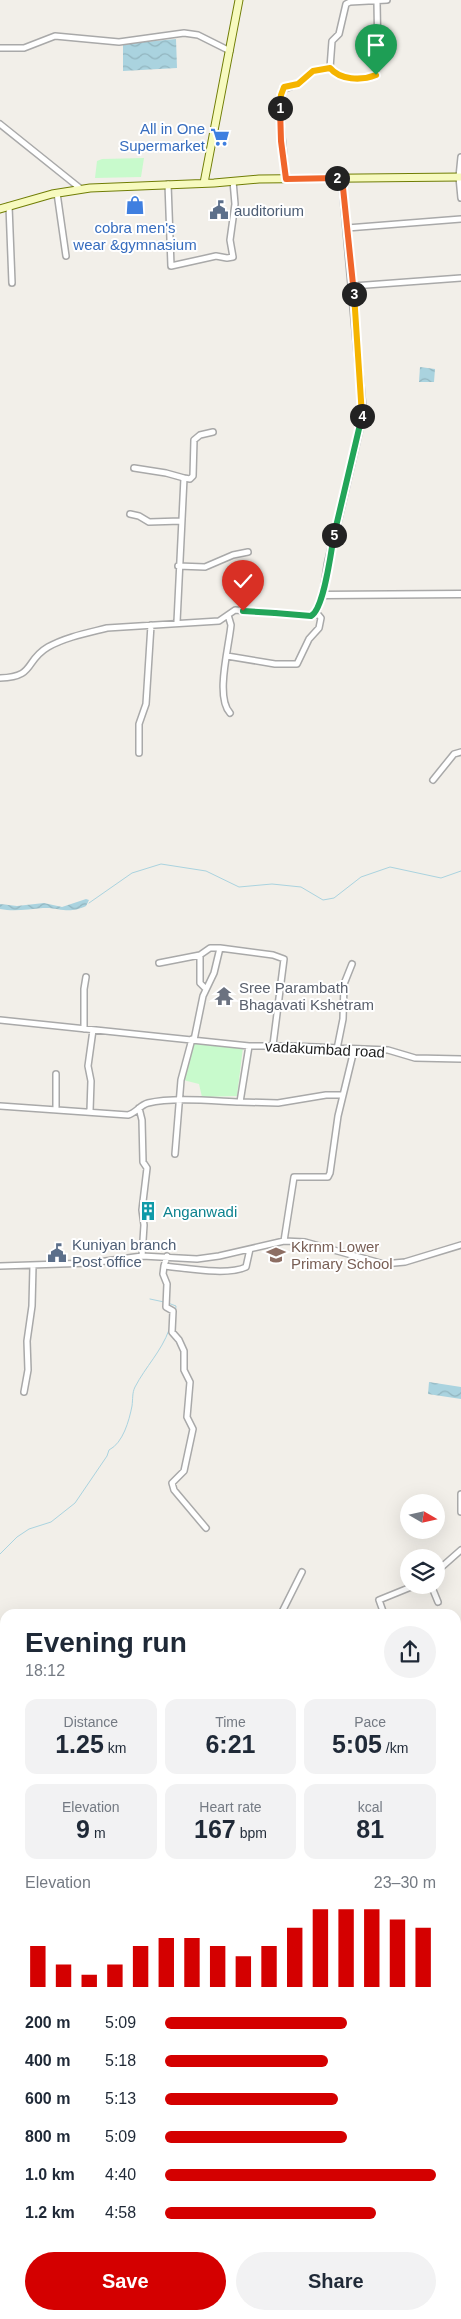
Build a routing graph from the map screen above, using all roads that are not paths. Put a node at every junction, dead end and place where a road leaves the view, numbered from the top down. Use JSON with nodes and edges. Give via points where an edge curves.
{"nodes":[{"id":1,"x":239,"y":0,"type":"edge"},
{"id":2,"x":387,"y":0,"type":"edge"},
{"id":3,"x":377,"y":2,"type":"junction"},
{"id":4,"x":0,"y":48,"type":"edge"},
{"id":5,"x":230,"y":52,"type":"junction"},
{"id":6,"x":330,"y":68,"type":"junction"},
{"id":7,"x":0,"y":124,"type":"edge"},
{"id":8,"x":461,"y":157,"type":"edge"},
{"id":9,"x":460,"y":177,"type":"edge"},
{"id":10,"x":342,"y":178,"type":"junction"},
{"id":11,"x":286,"y":179,"type":"junction"},
{"id":12,"x":233,"y":181,"type":"junction"},
{"id":13,"x":204,"y":183,"type":"junction"},
{"id":14,"x":168,"y":184,"type":"junction"},
{"id":15,"x":81,"y":189,"type":"junction"},
{"id":16,"x":57,"y":193,"type":"junction"},
{"id":17,"x":461,"y":198,"type":"edge"},
{"id":18,"x":9,"y":206,"type":"junction"},
{"id":19,"x":0,"y":209,"type":"edge"},
{"id":20,"x":461,"y":219,"type":"edge"},
{"id":21,"x":347,"y":228,"type":"junction"},
{"id":22,"x":66,"y":256,"type":"dead end"},
{"id":23,"x":461,"y":278,"type":"edge"},
{"id":24,"x":12,"y":283,"type":"dead end"},
{"id":25,"x":353,"y":286,"type":"junction"},
{"id":26,"x":213,"y":432,"type":"dead end"},
{"id":27,"x":134,"y":468,"type":"dead end"},
{"id":28,"x":184,"y":478,"type":"junction"},
{"id":29,"x":130,"y":514,"type":"dead end"},
{"id":30,"x":181,"y":521,"type":"junction"},
{"id":31,"x":248,"y":552,"type":"dead end"},
{"id":32,"x":178,"y":566,"type":"junction"},
{"id":33,"x":461,"y":594,"type":"edge"},
{"id":34,"x":323,"y":595,"type":"junction"},
{"id":35,"x":316,"y":612,"type":"junction"},
{"id":36,"x":228,"y":615,"type":"junction"},
{"id":37,"x":178,"y":622,"type":"junction"},
{"id":38,"x":150,"y":625,"type":"junction"},
{"id":39,"x":227,"y":656,"type":"junction"},
{"id":40,"x":0,"y":678,"type":"edge"},
{"id":41,"x":230,"y":713,"type":"dead end"},
{"id":42,"x":139,"y":752,"type":"dead end"},
{"id":43,"x":461,"y":752,"type":"edge"},
{"id":44,"x":433,"y":780,"type":"dead end"},
{"id":45,"x":220,"y":948,"type":"junction"},
{"id":46,"x":200,"y":955,"type":"junction"},
{"id":47,"x":160,"y":963,"type":"dead end"},
{"id":48,"x":352,"y":964,"type":"dead end"},
{"id":49,"x":86,"y":977,"type":"dead end"},
{"id":50,"x":205,"y":988,"type":"junction"},
{"id":51,"x":0,"y":1020,"type":"edge"},
{"id":52,"x":84,"y":1029,"type":"junction"},
{"id":53,"x":93,"y":1030,"type":"junction"},
{"id":54,"x":193,"y":1040,"type":"junction"},
{"id":55,"x":249,"y":1046,"type":"junction"},
{"id":56,"x":273,"y":1046,"type":"junction"},
{"id":57,"x":337,"y":1049,"type":"junction"},
{"id":58,"x":354,"y":1050,"type":"junction"},
{"id":59,"x":461,"y":1059,"type":"edge"},
{"id":60,"x":56,"y":1074,"type":"dead end"},
{"id":61,"x":342,"y":1095,"type":"junction"},
{"id":62,"x":180,"y":1101,"type":"junction"},
{"id":63,"x":240,"y":1102,"type":"junction"},
{"id":64,"x":0,"y":1106,"type":"edge"},
{"id":65,"x":139,"y":1108,"type":"junction"},
{"id":66,"x":56,"y":1109,"type":"junction"},
{"id":67,"x":90,"y":1112,"type":"junction"},
{"id":68,"x":175,"y":1154,"type":"dead end"},
{"id":69,"x":284,"y":1241,"type":"junction"},
{"id":70,"x":461,"y":1246,"type":"edge"},
{"id":71,"x":250,"y":1249,"type":"junction"},
{"id":72,"x":142,"y":1256,"type":"junction"},
{"id":73,"x":167,"y":1256,"type":"junction"},
{"id":74,"x":0,"y":1266,"type":"edge"},
{"id":75,"x":33,"y":1266,"type":"junction"},
{"id":76,"x":164,"y":1266,"type":"junction"},
{"id":77,"x":24,"y":1392,"type":"dead end"},
{"id":78,"x":461,"y":1494,"type":"edge"},
{"id":79,"x":461,"y":1512,"type":"edge"},
{"id":80,"x":206,"y":1528,"type":"dead end"},
{"id":81,"x":461,"y":1550,"type":"edge"},
{"id":82,"x":445,"y":1565,"type":"edge"},
{"id":83,"x":302,"y":1572,"type":"dead end"},
{"id":84,"x":400,"y":1592,"type":"edge"},
{"id":85,"x":435,"y":1594,"type":"edge"},
{"id":86,"x":438,"y":1602,"type":"dead end"},
{"id":87,"x":284,"y":1609,"type":"edge"},
{"id":88,"x":383,"y":1609,"type":"edge"}],
"edges":[{"from":1,"to":5,"type":"main road"},
{"from":2,"to":3,"type":"street"},
{"from":3,"to":6,"type":"street","via":[[350,2],[344,7],[339,34],[332,41]]},
{"from":3,"to":6,"type":"street","via":[[376,75],[345,77]]},
{"from":4,"to":5,"type":"street","via":[[24,48],[54,36],[119,42],[184,33],[198,35]]},
{"from":5,"to":13,"type":"main road"},
{"from":6,"to":11,"type":"street","via":[[313,71],[298,84],[282,90],[280,127]]},
{"from":7,"to":15,"type":"street"},
{"from":8,"to":9,"type":"street"},
{"from":9,"to":10,"type":"main road"},
{"from":9,"to":17,"type":"street"},
{"from":10,"to":11,"type":"main road"},
{"from":10,"to":21,"type":"street"},
{"from":11,"to":12,"type":"main road"},
{"from":12,"to":13,"type":"main road"},
{"from":12,"to":14,"type":"street","via":[[235,204],[230,240],[234,257],[216,256],[171,266]]},
{"from":13,"to":14,"type":"main road"},
{"from":14,"to":15,"type":"main road"},
{"from":15,"to":16,"type":"main road"},
{"from":16,"to":18,"type":"main road"},
{"from":16,"to":22,"type":"street"},
{"from":18,"to":19,"type":"main road"},
{"from":18,"to":24,"type":"street"},
{"from":20,"to":21,"type":"street"},
{"from":21,"to":25,"type":"street"},
{"from":23,"to":25,"type":"street"},
{"from":25,"to":34,"type":"street","via":[[363,414]]},
{"from":26,"to":28,"type":"street","via":[[194,440],[193,476]]},
{"from":27,"to":28,"type":"street"},
{"from":28,"to":30,"type":"street"},
{"from":29,"to":30,"type":"street","via":[[149,522]]},
{"from":30,"to":32,"type":"street"},
{"from":31,"to":32,"type":"street","via":[[232,555],[205,568]]},
{"from":32,"to":37,"type":"street"},
{"from":33,"to":34,"type":"street"},
{"from":34,"to":35,"type":"street"},
{"from":35,"to":36,"type":"street","via":[[311,616],[235,610]]},
{"from":35,"to":39,"type":"street","via":[[321,618],[319,628],[309,639],[297,664]]},
{"from":36,"to":37,"type":"street","via":[[219,620]]},
{"from":36,"to":39,"type":"street","via":[[231,625]]},
{"from":37,"to":38,"type":"street"},
{"from":38,"to":40,"type":"street","via":[[107,628],[61,640],[36,654],[24,674]]},
{"from":38,"to":42,"type":"street","via":[[146,704],[139,724]]},
{"from":39,"to":41,"type":"street","via":[[223,687],[224,703]]},
{"from":43,"to":44,"type":"street","via":[[454,754]]},
{"from":45,"to":46,"type":"street","via":[[210,948]]},
{"from":45,"to":50,"type":"street","via":[[214,973]]},
{"from":45,"to":56,"type":"street","via":[[284,959]]},
{"from":46,"to":47,"type":"street"},
{"from":46,"to":50,"type":"street","via":[[200,983]]},
{"from":48,"to":57,"type":"street","via":[[344,984],[343,1019]]},
{"from":49,"to":52,"type":"street"},
{"from":50,"to":54,"type":"street"},
{"from":51,"to":52,"type":"street"},
{"from":52,"to":53,"type":"street"},
{"from":53,"to":54,"type":"street"},
{"from":53,"to":67,"type":"street","via":[[88,1066]]},
{"from":54,"to":55,"type":"street"},
{"from":54,"to":62,"type":"street"},
{"from":55,"to":56,"type":"street","name":"vadakumbad road"},
{"from":55,"to":63,"type":"street","name":"vadakumbad road"},
{"from":56,"to":57,"type":"street","name":"vadakumbad road"},
{"from":57,"to":58,"type":"street","name":"vadakumbad road"},
{"from":58,"to":59,"type":"street","name":"vadakumbad road","via":[[388,1050],[416,1058]]},
{"from":58,"to":61,"type":"street"},
{"from":60,"to":66,"type":"street"},
{"from":61,"to":63,"type":"street","via":[[278,1103]]},
{"from":61,"to":69,"type":"street","via":[[330,1173],[328,1178],[294,1177]]},
{"from":62,"to":63,"type":"street"},
{"from":62,"to":65,"type":"street","via":[[148,1103]]},
{"from":62,"to":68,"type":"street"},
{"from":64,"to":66,"type":"street"},
{"from":65,"to":67,"type":"street","via":[[128,1114]]},
{"from":65,"to":72,"type":"street","via":[[143,1162],[147,1168],[142,1210]]},
{"from":66,"to":67,"type":"street"},
{"from":69,"to":70,"type":"street","via":[[305,1242],[384,1264],[405,1262]]},
{"from":69,"to":71,"type":"street"},
{"from":71,"to":73,"type":"street","via":[[197,1258]]},
{"from":71,"to":76,"type":"street","via":[[246,1267],[241,1270]]},
{"from":72,"to":73,"type":"street"},
{"from":72,"to":75,"type":"street"},
{"from":73,"to":76,"type":"street"},
{"from":74,"to":75,"type":"street"},
{"from":75,"to":77,"type":"street"},
{"from":76,"to":80,"type":"street","via":[[166,1307],[173,1311],[172,1332],[184,1351],[184,1370],[190,1382],[187,1417],[193,1429],[184,1471],[172,1484]]},
{"from":78,"to":79,"type":"street"},
{"from":81,"to":82,"type":"street"},
{"from":83,"to":87,"type":"street"},
{"from":84,"to":88,"type":"street","via":[[380,1600]]},
{"from":85,"to":86,"type":"street"}]}
